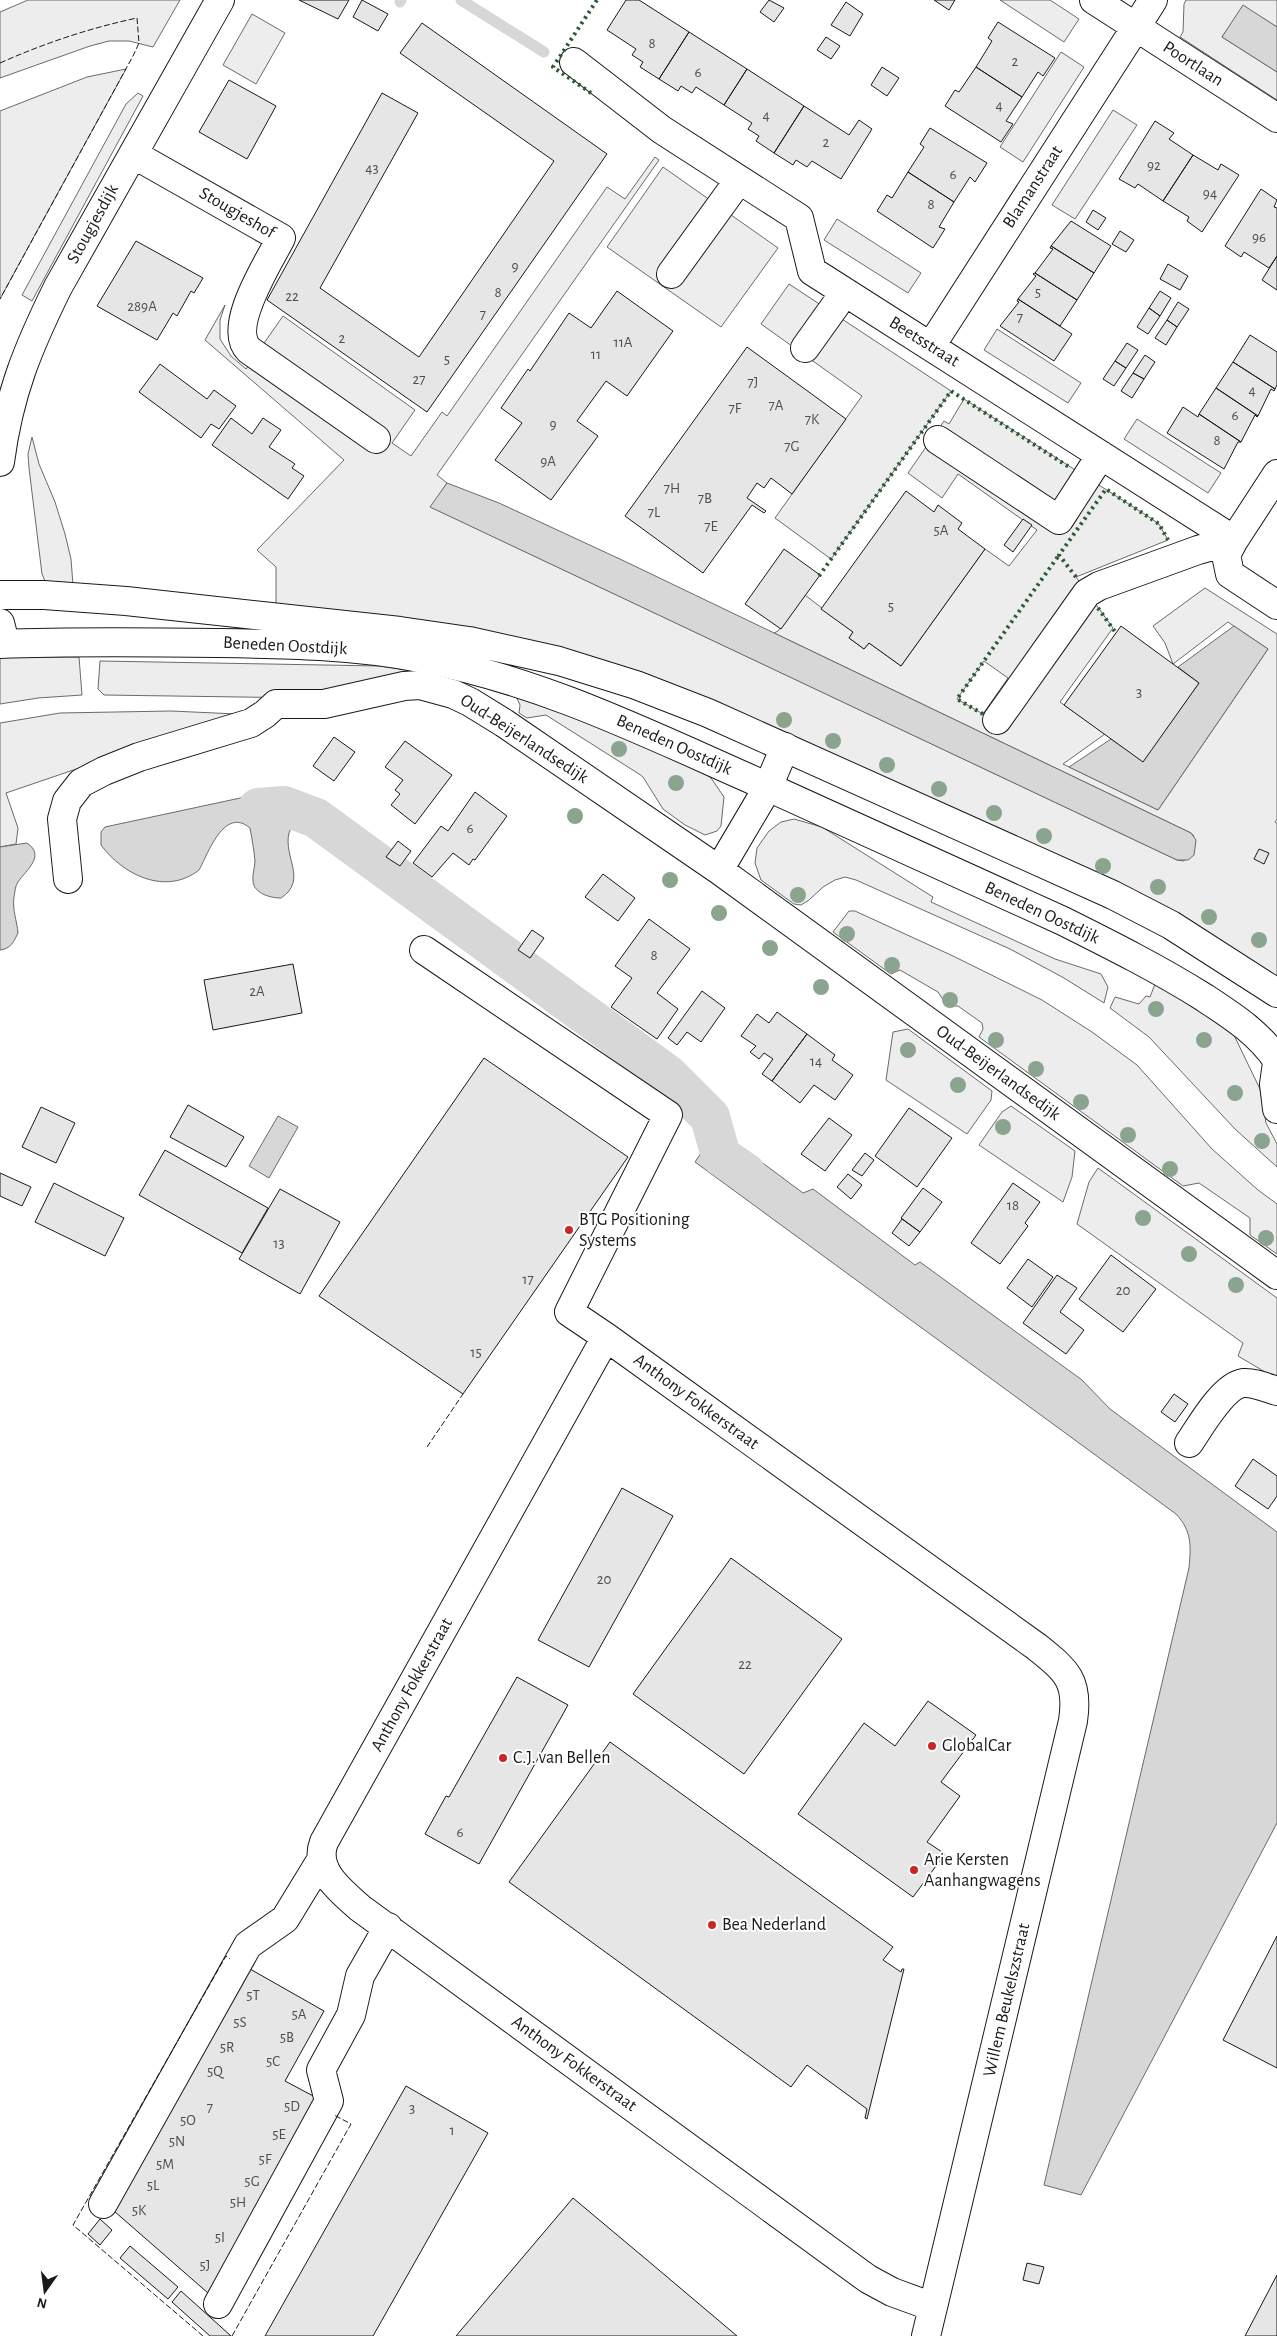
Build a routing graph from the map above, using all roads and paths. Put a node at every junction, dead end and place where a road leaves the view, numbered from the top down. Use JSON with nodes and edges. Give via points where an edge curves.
{"nodes":[{"id":1,"x":220,"y":0,"type":"edge"},
{"id":2,"x":1094,"y":0,"type":"edge"},
{"id":3,"x":1153,"y":0,"type":"edge"},
{"id":4,"x":1136,"y":27,"type":"junction"},
{"id":5,"x":574,"y":62,"type":"dead end"},
{"id":6,"x":1277,"y":118,"type":"edge"},
{"id":7,"x":133,"y":154,"type":"junction"},
{"id":8,"x":739,"y":180,"type":"junction"},
{"id":9,"x":671,"y":274,"type":"dead end"},
{"id":10,"x":845,"y":292,"type":"junction"},
{"id":11,"x":931,"y":346,"type":"junction"},
{"id":12,"x":805,"y":348,"type":"dead end"},
{"id":13,"x":376,"y":439,"type":"dead end"},
{"id":14,"x":938,"y":440,"type":"dead end"},
{"id":15,"x":1101,"y":455,"type":"junction"},
{"id":16,"x":0,"y":462,"type":"edge"},
{"id":17,"x":1277,"y":474,"type":"edge"},
{"id":18,"x":1234,"y":540,"type":"junction"},
{"id":19,"x":0,"y":595,"type":"edge"},
{"id":20,"x":1277,"y":605,"type":"edge"},
{"id":21,"x":2,"y":637,"type":"edge"},
{"id":22,"x":997,"y":720,"type":"dead end"},
{"id":23,"x":785,"y":747,"type":"junction"},
{"id":24,"x":768,"y":787,"type":"junction"},
{"id":25,"x":719,"y":870,"type":"junction"},
{"id":26,"x":68,"y":879,"type":"dead end"},
{"id":27,"x":424,"y":950,"type":"dead end"},
{"id":28,"x":1277,"y":993,"type":"edge"},
{"id":29,"x":1277,"y":1062,"type":"edge"},
{"id":30,"x":1277,"y":1109,"type":"edge"},
{"id":31,"x":1277,"y":1275,"type":"edge"},
{"id":32,"x":606,"y":1337,"type":"junction"},
{"id":33,"x":1277,"y":1391,"type":"edge"},
{"id":34,"x":1189,"y":1443,"type":"dead end"},
{"id":35,"x":1061,"y":1667,"type":"joint"},
{"id":36,"x":322,"y":1860,"type":"junction"},
{"id":37,"x":388,"y":1927,"type":"junction"},
{"id":38,"x":103,"y":2204,"type":"dead end"},
{"id":39,"x":218,"y":2304,"type":"dead end"},
{"id":40,"x":933,"y":2307,"type":"junction"},
{"id":41,"x":926,"y":2336,"type":"edge"}],
"edges":[{"from":1,"to":7,"type":"street","name":"Stougjesdijk"},
{"from":2,"to":4,"type":"street","name":"Poortlaan"},
{"from":3,"to":4,"type":"street"},
{"from":4,"to":6,"type":"street","name":"Poortlaan"},
{"from":4,"to":11,"type":"street","name":"Blamanstraat"},
{"from":5,"to":8,"type":"street","name":"Beetsstraat","via":[[662,130]]},
{"from":7,"to":13,"type":"street","name":"Stougjeshof","via":[[281,238],[248,304],[244,343],[249,350]]},
{"from":7,"to":16,"type":"street","name":"Stougjesdijk","via":[[58,287],[31,344],[10,402]]},
{"from":8,"to":9,"type":"street"},
{"from":8,"to":10,"type":"street","name":"Beetsstraat","via":[[798,218],[812,271]]},
{"from":10,"to":11,"type":"street","name":"Beetsstraat"},
{"from":10,"to":12,"type":"street"},
{"from":11,"to":15,"type":"street","name":"Beetsstraat"},
{"from":14,"to":15,"type":"street","via":[[1060,520]]},
{"from":15,"to":18,"type":"street","name":"Beetsstraat"},
{"from":17,"to":18,"type":"street"},
{"from":18,"to":20,"type":"street","via":[[1226,555],[1230,574]]},
{"from":18,"to":22,"type":"street","via":[[1086,593]]},
{"from":19,"to":23,"type":"street","name":"Beneden Oostdijk","via":[[126,601],[416,633],[510,649],[559,660],[636,685]]},
{"from":21,"to":24,"type":"street","name":"Beneden Oostdijk","via":[[259,644],[419,657],[542,689]]},
{"from":23,"to":24,"type":"street"},
{"from":23,"to":28,"type":"street","name":"Beneden Oostdijk","via":[[1113,895],[1172,925]]},
{"from":24,"to":25,"type":"street"},
{"from":24,"to":29,"type":"street","name":"Beneden Oostdijk","via":[[1131,955],[1180,982],[1247,1026],[1267,1046]]},
{"from":25,"to":26,"type":"street","name":"Oud-Beijerlandsedijk","via":[[504,723],[453,694],[420,685],[324,704],[276,704],[244,725],[139,757],[96,774],[81,784],[67,801],[62,819]]},
{"from":25,"to":31,"type":"street","name":"Oud-Beijerlandsedijk"},
{"from":27,"to":32,"type":"street","via":[[668,1115],[569,1312]]},
{"from":29,"to":30,"type":"street","via":[[1274,1084]]},
{"from":32,"to":35,"type":"street","name":"Anthony Fokkerstraat"},
{"from":32,"to":36,"type":"street","name":"Anthony Fokkerstraat","via":[[324,1842]]},
{"from":33,"to":34,"type":"street","via":[[1250,1384],[1232,1386]]},
{"from":35,"to":40,"type":"street","name":"Willem Beukelszstraat","via":[[1075,1691],[1073,1721]]},
{"from":36,"to":37,"type":"street","name":"Anthony Fokkerstraat","via":[[328,1874],[342,1891]]},
{"from":36,"to":38,"type":"street","via":[[285,1919],[248,1945]]},
{"from":37,"to":39,"type":"street","via":[[360,1976],[351,2015],[321,2070],[329,2101]]},
{"from":37,"to":40,"type":"street","name":"Anthony Fokkerstraat","via":[[868,2279]]},
{"from":40,"to":41,"type":"street","name":"Willem Beukelszstraat"}]}
